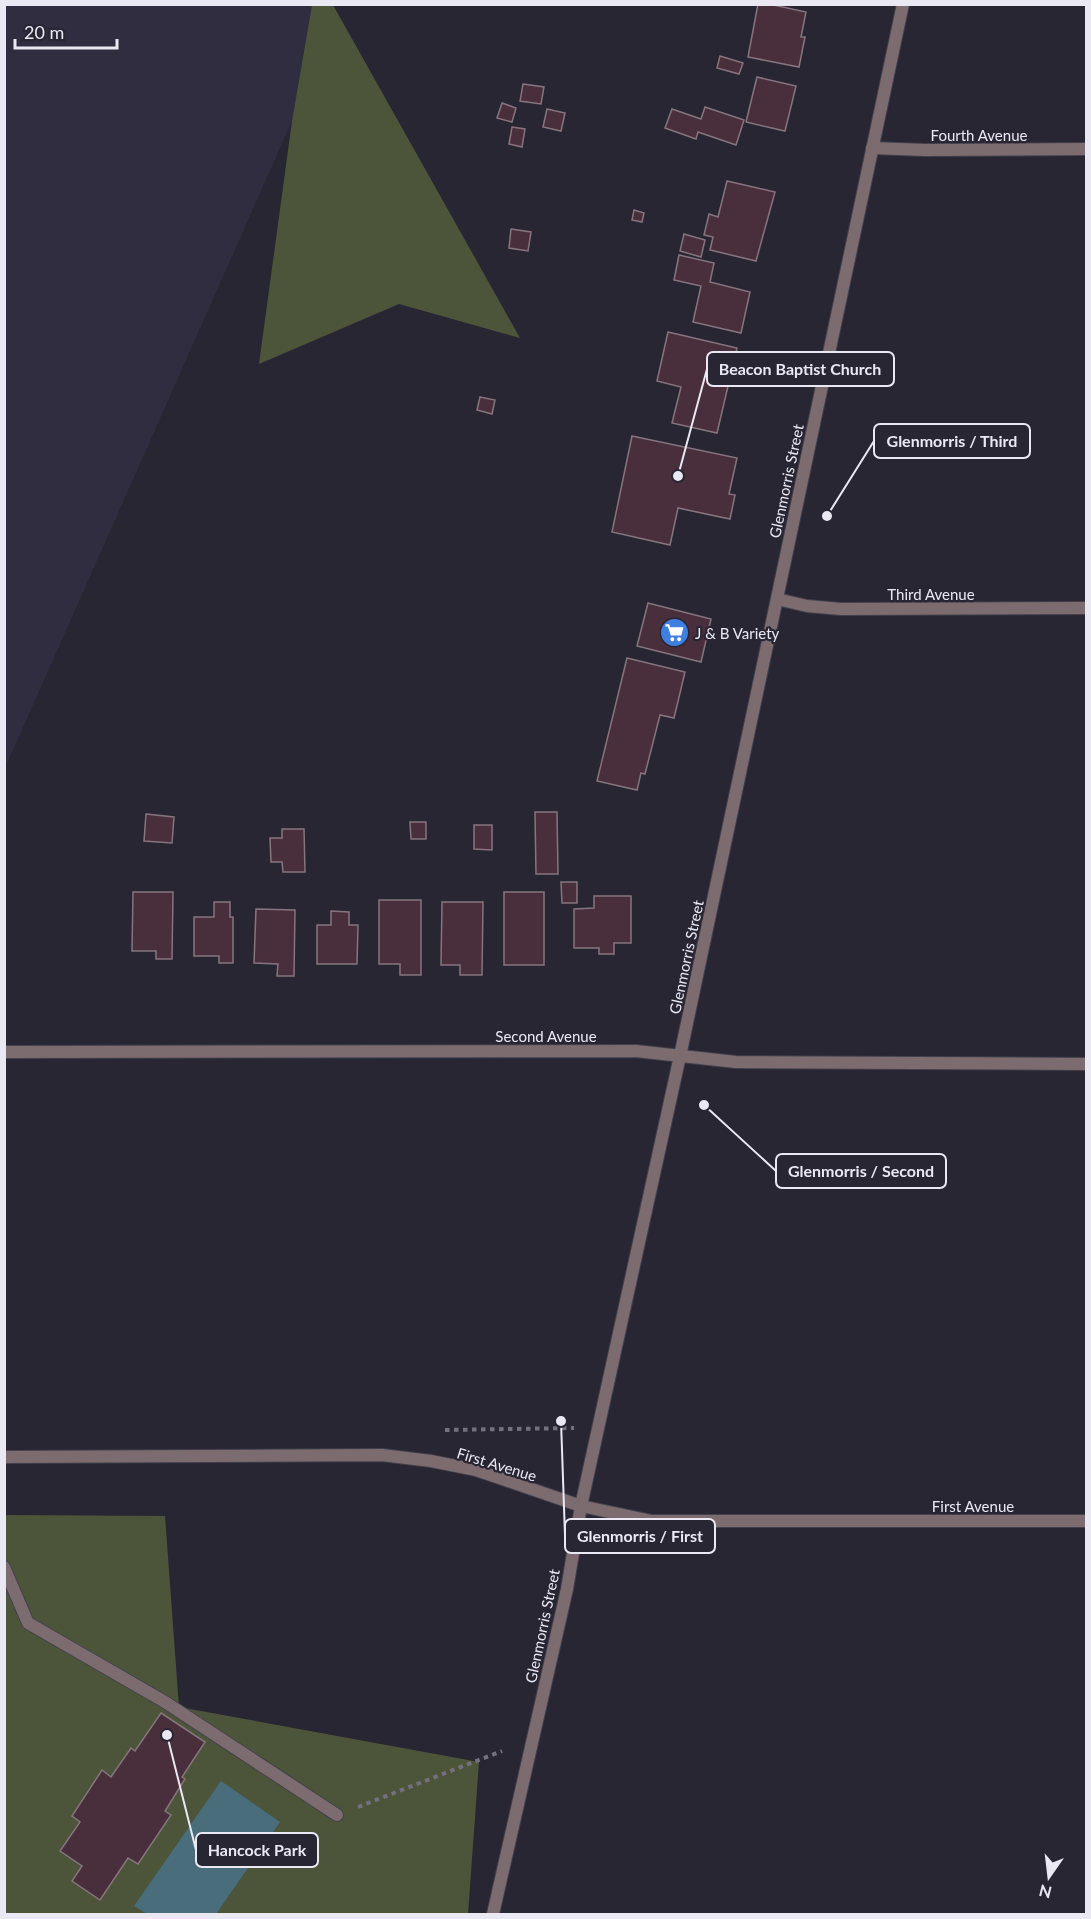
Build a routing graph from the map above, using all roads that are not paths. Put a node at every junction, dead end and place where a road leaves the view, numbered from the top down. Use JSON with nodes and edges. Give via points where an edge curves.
{"nodes":[{"id":1,"x":903,"y":4,"type":"edge"},
{"id":2,"x":872,"y":148,"type":"junction"},
{"id":3,"x":1086,"y":149,"type":"edge"},
{"id":4,"x":777,"y":599,"type":"junction"},
{"id":5,"x":1086,"y":608,"type":"edge"},
{"id":6,"x":4,"y":1052,"type":"edge"},
{"id":7,"x":680,"y":1056,"type":"junction"},
{"id":8,"x":1086,"y":1064,"type":"edge"},
{"id":9,"x":4,"y":1457,"type":"edge"},
{"id":10,"x":581,"y":1506,"type":"junction"},
{"id":11,"x":1086,"y":1521,"type":"edge"},
{"id":12,"x":4,"y":1567,"type":"edge"},
{"id":13,"x":337,"y":1815,"type":"road end"},
{"id":14,"x":493,"y":1914,"type":"edge"}],
"edges":[{"from":1,"to":2,"type":"street","name":"Glenmorris Street"},
{"from":2,"to":3,"type":"street","name":"Fourth Avenue"},
{"from":2,"to":4,"type":"street","name":"Glenmorris Street"},
{"from":4,"to":5,"type":"street","name":"Third Avenue","via":[[841,609]]},
{"from":4,"to":7,"type":"street","name":"Glenmorris Street"},
{"from":6,"to":7,"type":"street","name":"Second Avenue","via":[[636,1051]]},
{"from":7,"to":8,"type":"street","name":"Second Avenue","via":[[736,1062]]},
{"from":7,"to":10,"type":"street","name":"Glenmorris Street"},
{"from":9,"to":10,"type":"street","name":"First Avenue","via":[[382,1455],[476,1470]]},
{"from":10,"to":11,"type":"street","name":"First Avenue","via":[[652,1521]]},
{"from":10,"to":14,"type":"street","name":"Glenmorris Street","via":[[567,1588]]},
{"from":12,"to":13,"type":"street","via":[[28,1623],[165,1702]]}]}
